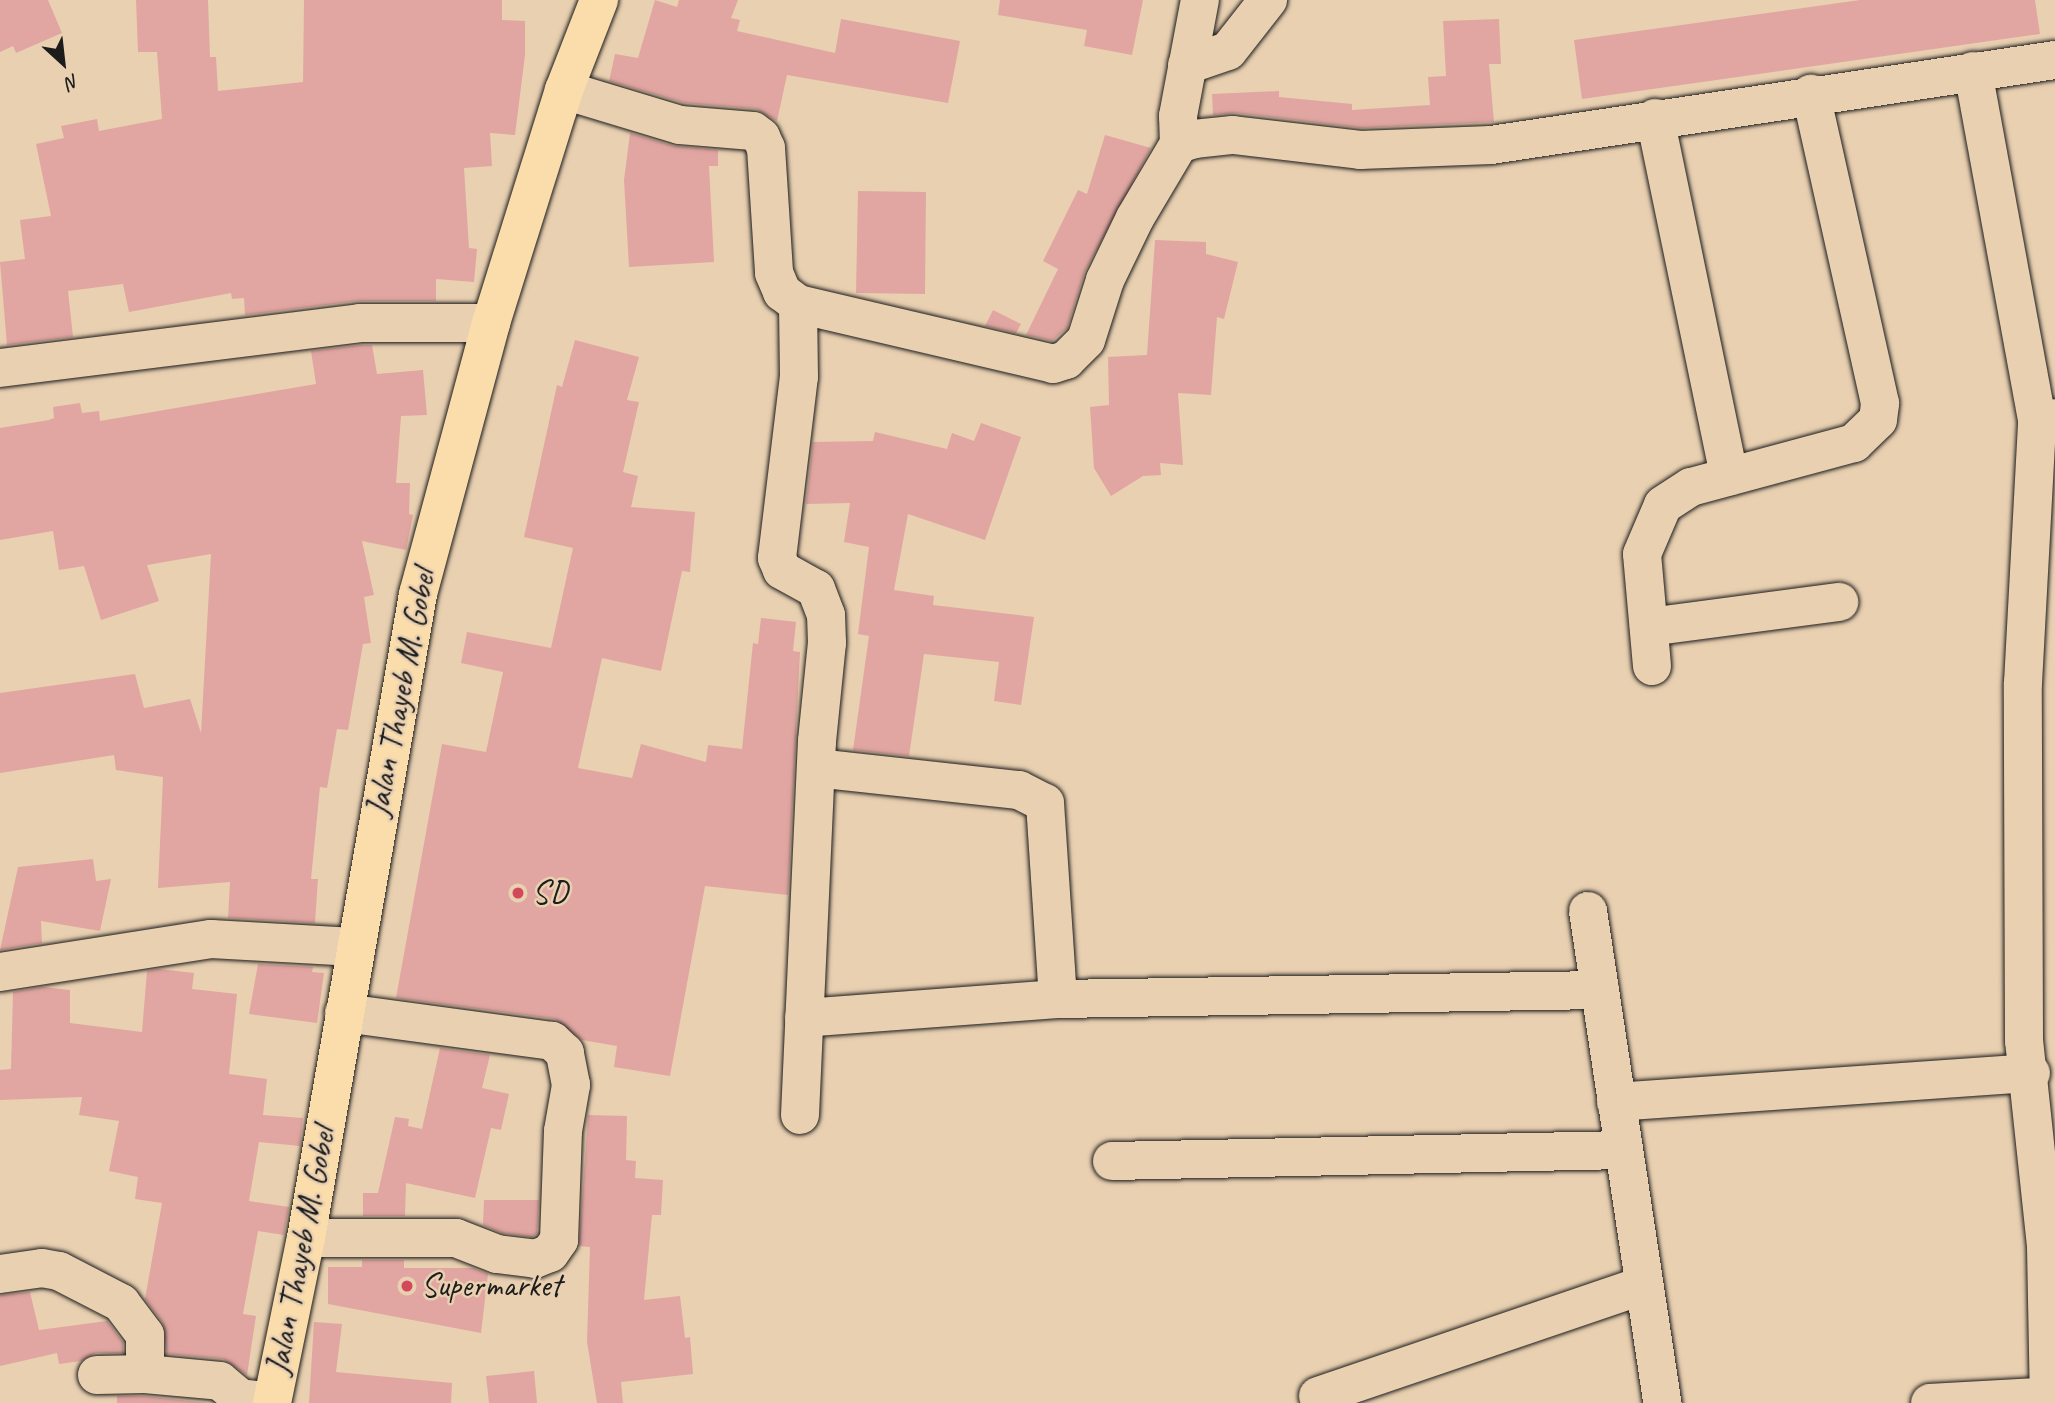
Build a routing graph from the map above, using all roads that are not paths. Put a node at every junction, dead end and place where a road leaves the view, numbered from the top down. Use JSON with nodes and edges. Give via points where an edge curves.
{"nodes":[{"id":1,"x":599,"y":0,"type":"edge"},
{"id":2,"x":1200,"y":0,"type":"edge"},
{"id":3,"x":1268,"y":0,"type":"edge"},
{"id":4,"x":2055,"y":60,"type":"edge"},
{"id":5,"x":1187,"y":65,"type":"junction"},
{"id":6,"x":1973,"y":71,"type":"junction"},
{"id":7,"x":564,"y":90,"type":"junction"},
{"id":8,"x":1811,"y":94,"type":"junction"},
{"id":9,"x":1655,"y":118,"type":"junction"},
{"id":10,"x":1179,"y":144,"type":"junction"},
{"id":11,"x":799,"y":304,"type":"junction"},
{"id":12,"x":491,"y":323,"type":"junction"},
{"id":13,"x":0,"y":368,"type":"edge"},
{"id":14,"x":2046,"y":419,"type":"edge"},
{"id":15,"x":1729,"y":476,"type":"junction"},
{"id":16,"x":1839,"y":602,"type":"dead end"},
{"id":17,"x":1649,"y":626,"type":"junction"},
{"id":18,"x":1652,"y":666,"type":"dead end"},
{"id":19,"x":816,"y":768,"type":"junction"},
{"id":20,"x":1588,"y":911,"type":"dead end"},
{"id":21,"x":355,"y":947,"type":"junction"},
{"id":22,"x":0,"y":972,"type":"edge"},
{"id":23,"x":1600,"y":990,"type":"junction"},
{"id":24,"x":1058,"y":999,"type":"junction"},
{"id":25,"x":344,"y":1013,"type":"junction"},
{"id":26,"x":804,"y":1018,"type":"junction"},
{"id":27,"x":2039,"y":1060,"type":"edge"},
{"id":28,"x":1616,"y":1102,"type":"junction"},
{"id":29,"x":800,"y":1115,"type":"dead end"},
{"id":30,"x":1624,"y":1150,"type":"junction"},
{"id":31,"x":1112,"y":1161,"type":"dead end"},
{"id":32,"x":306,"y":1238,"type":"junction"},
{"id":33,"x":2050,"y":1246,"type":"edge"},
{"id":34,"x":0,"y":1274,"type":"edge"},
{"id":35,"x":1644,"y":1285,"type":"junction"},
{"id":36,"x":145,"y":1374,"type":"junction"},
{"id":37,"x":97,"y":1375,"type":"dead end"},
{"id":38,"x":1318,"y":1396,"type":"dead end"},
{"id":39,"x":2051,"y":1398,"type":"edge"},
{"id":40,"x":272,"y":1402,"type":"edge"},
{"id":41,"x":1662,"y":1403,"type":"edge"},
{"id":42,"x":1930,"y":1403,"type":"edge"}],
"edges":[{"from":1,"to":7,"type":"main road","name":"Jalan Thayeb M. Gobel"},
{"from":2,"to":5,"type":"street"},
{"from":3,"to":5,"type":"street","via":[[1228,51]]},
{"from":4,"to":6,"type":"street"},
{"from":5,"to":10,"type":"street","via":[[1178,116]]},
{"from":6,"to":8,"type":"street"},
{"from":6,"to":14,"type":"street"},
{"from":7,"to":11,"type":"street","via":[[680,125],[753,131],[761,137],[766,148],[774,273],[782,292]]},
{"from":7,"to":12,"type":"main road","name":"Jalan Thayeb M. Gobel"},
{"from":8,"to":9,"type":"street"},
{"from":8,"to":15,"type":"street","via":[[1880,403],[1878,419],[1854,443]]},
{"from":9,"to":10,"type":"street","via":[[1491,145],[1360,150],[1233,135]]},
{"from":9,"to":15,"type":"street"},
{"from":10,"to":11,"type":"street","via":[[1111,267],[1086,340],[1057,364]]},
{"from":11,"to":19,"type":"street","via":[[799,377],[777,558],[782,570],[816,589],[826,615]]},
{"from":12,"to":13,"type":"street","via":[[360,323]]},
{"from":12,"to":21,"type":"main road","name":"Jalan Thayeb M. Gobel","via":[[418,594]]},
{"from":14,"to":27,"type":"street","via":[[2023,683]]},
{"from":15,"to":17,"type":"street","via":[[1677,492],[1654,519],[1642,554]]},
{"from":16,"to":17,"type":"street"},
{"from":17,"to":18,"type":"street"},
{"from":19,"to":24,"type":"street","via":[[1019,790],[1045,803]]},
{"from":19,"to":26,"type":"street"},
{"from":20,"to":23,"type":"street"},
{"from":21,"to":22,"type":"street","via":[[211,939]]},
{"from":21,"to":25,"type":"main road","name":"Jalan Thayeb M. Gobel"},
{"from":23,"to":24,"type":"street"},
{"from":23,"to":28,"type":"street"},
{"from":24,"to":26,"type":"street"},
{"from":25,"to":32,"type":"main road","name":"Jalan Thayeb M. Gobel"},
{"from":25,"to":32,"type":"street","via":[[552,1041],[565,1053],[572,1085],[563,1131],[559,1240],[550,1253],[536,1259],[498,1254],[456,1238]]},
{"from":26,"to":29,"type":"street"},
{"from":27,"to":28,"type":"street"},
{"from":27,"to":33,"type":"street"},
{"from":28,"to":30,"type":"street"},
{"from":30,"to":31,"type":"street"},
{"from":30,"to":35,"type":"street"},
{"from":32,"to":40,"type":"main road","name":"Jalan Thayeb M. Gobel"},
{"from":33,"to":39,"type":"street"},
{"from":34,"to":36,"type":"street","via":[[42,1268],[59,1271],[121,1303],[145,1335]]},
{"from":35,"to":38,"type":"street"},
{"from":35,"to":41,"type":"street"},
{"from":36,"to":37,"type":"street"},
{"from":36,"to":40,"type":"street","via":[[220,1381],[240,1398]]},
{"from":39,"to":42,"type":"street"}]}
